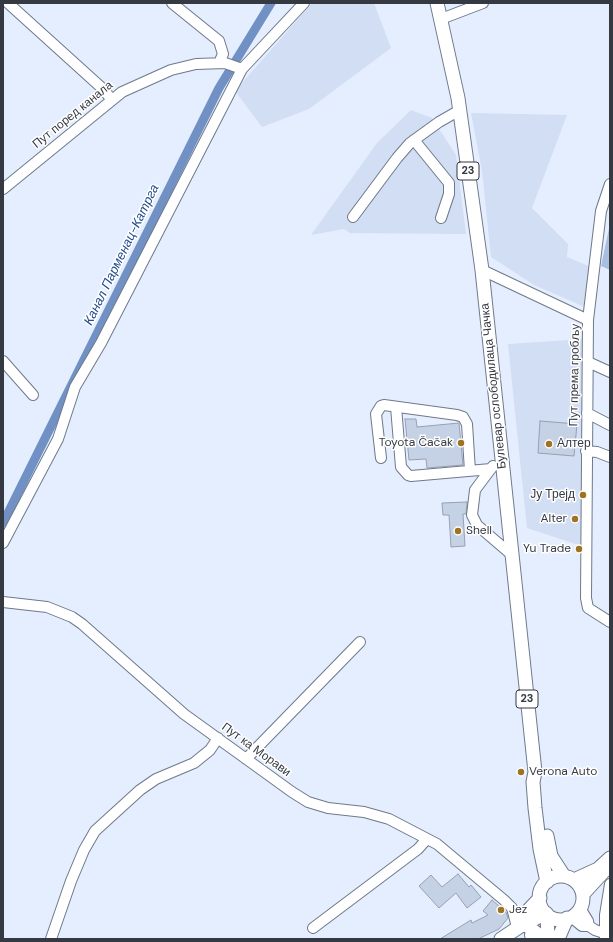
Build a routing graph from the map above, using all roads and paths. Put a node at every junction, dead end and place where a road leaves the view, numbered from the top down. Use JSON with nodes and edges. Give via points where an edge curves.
{"nodes":[{"id":1,"x":8,"y":3,"type":"edge"},
{"id":2,"x":172,"y":3,"type":"edge"},
{"id":3,"x":304,"y":3,"type":"edge"},
{"id":4,"x":437,"y":3,"type":"edge"},
{"id":5,"x":483,"y":3,"type":"edge"},
{"id":6,"x":441,"y":19,"type":"junction"},
{"id":7,"x":222,"y":63,"type":"junction"},
{"id":8,"x":240,"y":68,"type":"junction"},
{"id":9,"x":112,"y":100,"type":"junction"},
{"id":10,"x":460,"y":110,"type":"junction"},
{"id":11,"x":414,"y":140,"type":"junction"},
{"id":12,"x":610,"y":184,"type":"edge"},
{"id":13,"x":3,"y":189,"type":"edge"},
{"id":14,"x":353,"y":217,"type":"dead end"},
{"id":15,"x":441,"y":218,"type":"dead end"},
{"id":16,"x":482,"y":270,"type":"junction"},
{"id":17,"x":588,"y":320,"type":"junction"},
{"id":18,"x":3,"y":361,"type":"edge"},
{"id":19,"x":588,"y":362,"type":"junction"},
{"id":20,"x":610,"y":372,"type":"edge"},
{"id":21,"x":33,"y":395,"type":"dead end"},
{"id":22,"x":396,"y":407,"type":"junction"},
{"id":23,"x":587,"y":413,"type":"junction"},
{"id":24,"x":610,"y":425,"type":"edge"},
{"id":25,"x":586,"y":451,"type":"junction"},
{"id":26,"x":501,"y":454,"type":"junction"},
{"id":27,"x":610,"y":457,"type":"edge"},
{"id":28,"x":381,"y":458,"type":"dead end"},
{"id":29,"x":491,"y":469,"type":"junction"},
{"id":30,"x":470,"y":471,"type":"junction"},
{"id":31,"x":3,"y":543,"type":"edge"},
{"id":32,"x":512,"y":555,"type":"junction"},
{"id":33,"x":3,"y":602,"type":"edge"},
{"id":34,"x":610,"y":622,"type":"edge"},
{"id":35,"x":360,"y":642,"type":"dead end"},
{"id":36,"x":218,"y":738,"type":"junction"},
{"id":37,"x":246,"y":759,"type":"junction"},
{"id":38,"x":535,"y":772,"type":"junction"},
{"id":39,"x":427,"y":839,"type":"junction"},
{"id":40,"x":610,"y":858,"type":"edge"},
{"id":41,"x":610,"y":866,"type":"edge"},
{"id":42,"x":569,"y":878,"type":"junction"},
{"id":43,"x":547,"y":882,"type":"junction"},
{"id":44,"x":610,"y":884,"type":"edge"},
{"id":45,"x":583,"y":894,"type":"junction"},
{"id":46,"x":540,"y":898,"type":"junction"},
{"id":47,"x":546,"y":913,"type":"junction"},
{"id":48,"x":573,"y":914,"type":"junction"},
{"id":49,"x":313,"y":928,"type":"dead end"},
{"id":50,"x":524,"y":930,"type":"edge"},
{"id":51,"x":607,"y":936,"type":"edge"},
{"id":52,"x":51,"y":939,"type":"edge"},
{"id":53,"x":501,"y":939,"type":"edge"},
{"id":54,"x":544,"y":939,"type":"edge"},
{"id":55,"x":548,"y":939,"type":"edge"},
{"id":56,"x":558,"y":939,"type":"edge"}],
"edges":[{"from":1,"to":9,"type":"street"},
{"from":2,"to":7,"type":"street","via":[[219,42],[223,54]]},
{"from":3,"to":8,"type":"street"},
{"from":4,"to":6,"type":"main road","name":"Булевар ослободилаца Чачка","number":"23"},
{"from":5,"to":6,"type":"street"},
{"from":6,"to":10,"type":"main road","name":"Булевар ослободилаца Чачка","number":"23"},
{"from":7,"to":8,"type":"street","name":"Пут поред канала"},
{"from":7,"to":9,"type":"street","name":"Пут поред канала","via":[[196,64],[171,70],[122,92]]},
{"from":8,"to":31,"type":"street","via":[[101,343],[75,388],[58,439]]},
{"from":9,"to":13,"type":"street","name":"Пут поред канала"},
{"from":10,"to":11,"type":"street"},
{"from":10,"to":16,"type":"main road","name":"Булевар ослободилаца Чачка","number":"23"},
{"from":11,"to":14,"type":"street","via":[[396,158]]},
{"from":11,"to":15,"type":"street","via":[[449,183],[449,194]]},
{"from":12,"to":17,"type":"street","name":"Пут према гробљу","via":[[601,212]]},
{"from":16,"to":17,"type":"street"},
{"from":16,"to":26,"type":"main road","name":"Булевар ослободилаца Чачка","number":"23"},
{"from":17,"to":19,"type":"street","name":"Пут према гробљу"},
{"from":18,"to":21,"type":"street"},
{"from":19,"to":20,"type":"street"},
{"from":19,"to":23,"type":"street","name":"Пут према гробљу"},
{"from":22,"to":28,"type":"street","via":[[384,405],[377,411]]},
{"from":22,"to":30,"type":"street","via":[[463,417],[467,424]]},
{"from":22,"to":30,"type":"street","via":[[401,467],[406,473],[411,476]]},
{"from":23,"to":24,"type":"street"},
{"from":23,"to":25,"type":"street","name":"Пут према гробљу"},
{"from":25,"to":27,"type":"street"},
{"from":25,"to":34,"type":"street","name":"Пут према гробљу","via":[[586,598],[588,608]]},
{"from":26,"to":29,"type":"street"},
{"from":26,"to":32,"type":"main road","name":"Булевар ослободилаца Чачка","number":"23"},
{"from":29,"to":30,"type":"street"},
{"from":29,"to":32,"type":"street","via":[[475,490],[472,514],[477,525]]},
{"from":32,"to":38,"type":"main road","name":"Булевар ослободилаца Чачка","number":"23"},
{"from":33,"to":36,"type":"street","name":"Пут ка Морави","via":[[47,607],[72,617],[184,714]]},
{"from":35,"to":37,"type":"street"},
{"from":36,"to":37,"type":"street","name":"Пут ка Морави"},
{"from":36,"to":52,"type":"street","via":[[210,750],[194,763],[156,779],[140,790],[95,831],[84,850]]},
{"from":37,"to":39,"type":"street","name":"Пут ка Морави","via":[[308,802],[389,819]]},
{"from":38,"to":42,"type":"main road","name":"Булевар ослободилаца Чачка","number":"23","via":[[539,781],[550,853]]},
{"from":38,"to":43,"type":"main road","name":"Булевар ослободилаца Чачка","number":"23","via":[[535,808]]},
{"from":39,"to":49,"type":"street","via":[[418,850]]},
{"from":39,"to":50,"type":"street","name":"Пут ка Морави","via":[[437,844],[504,900],[512,908]]},
{"from":40,"to":42,"type":"main road","via":[[598,869]]},
{"from":41,"to":45,"type":"main road"},
{"from":42,"to":43,"type":"main road","via":[[556,876]]},
{"from":42,"to":45,"type":"main road","number":"23","via":[[580,887]]},
{"from":43,"to":46,"type":"main road"},
{"from":44,"to":51,"type":"street","via":[[605,915]]},
{"from":45,"to":48,"type":"main road"},
{"from":46,"to":47,"type":"main road"},
{"from":46,"to":50,"type":"main road","via":[[522,917]]},
{"from":47,"to":48,"type":"main road","via":[[555,918]]},
{"from":47,"to":50,"type":"main road"},
{"from":47,"to":55,"type":"main road"},
{"from":48,"to":51,"type":"street","via":[[582,926],[589,926]]},
{"from":48,"to":56,"type":"main road"},
{"from":50,"to":53,"type":"main road"},
{"from":50,"to":54,"type":"main road"}]}
